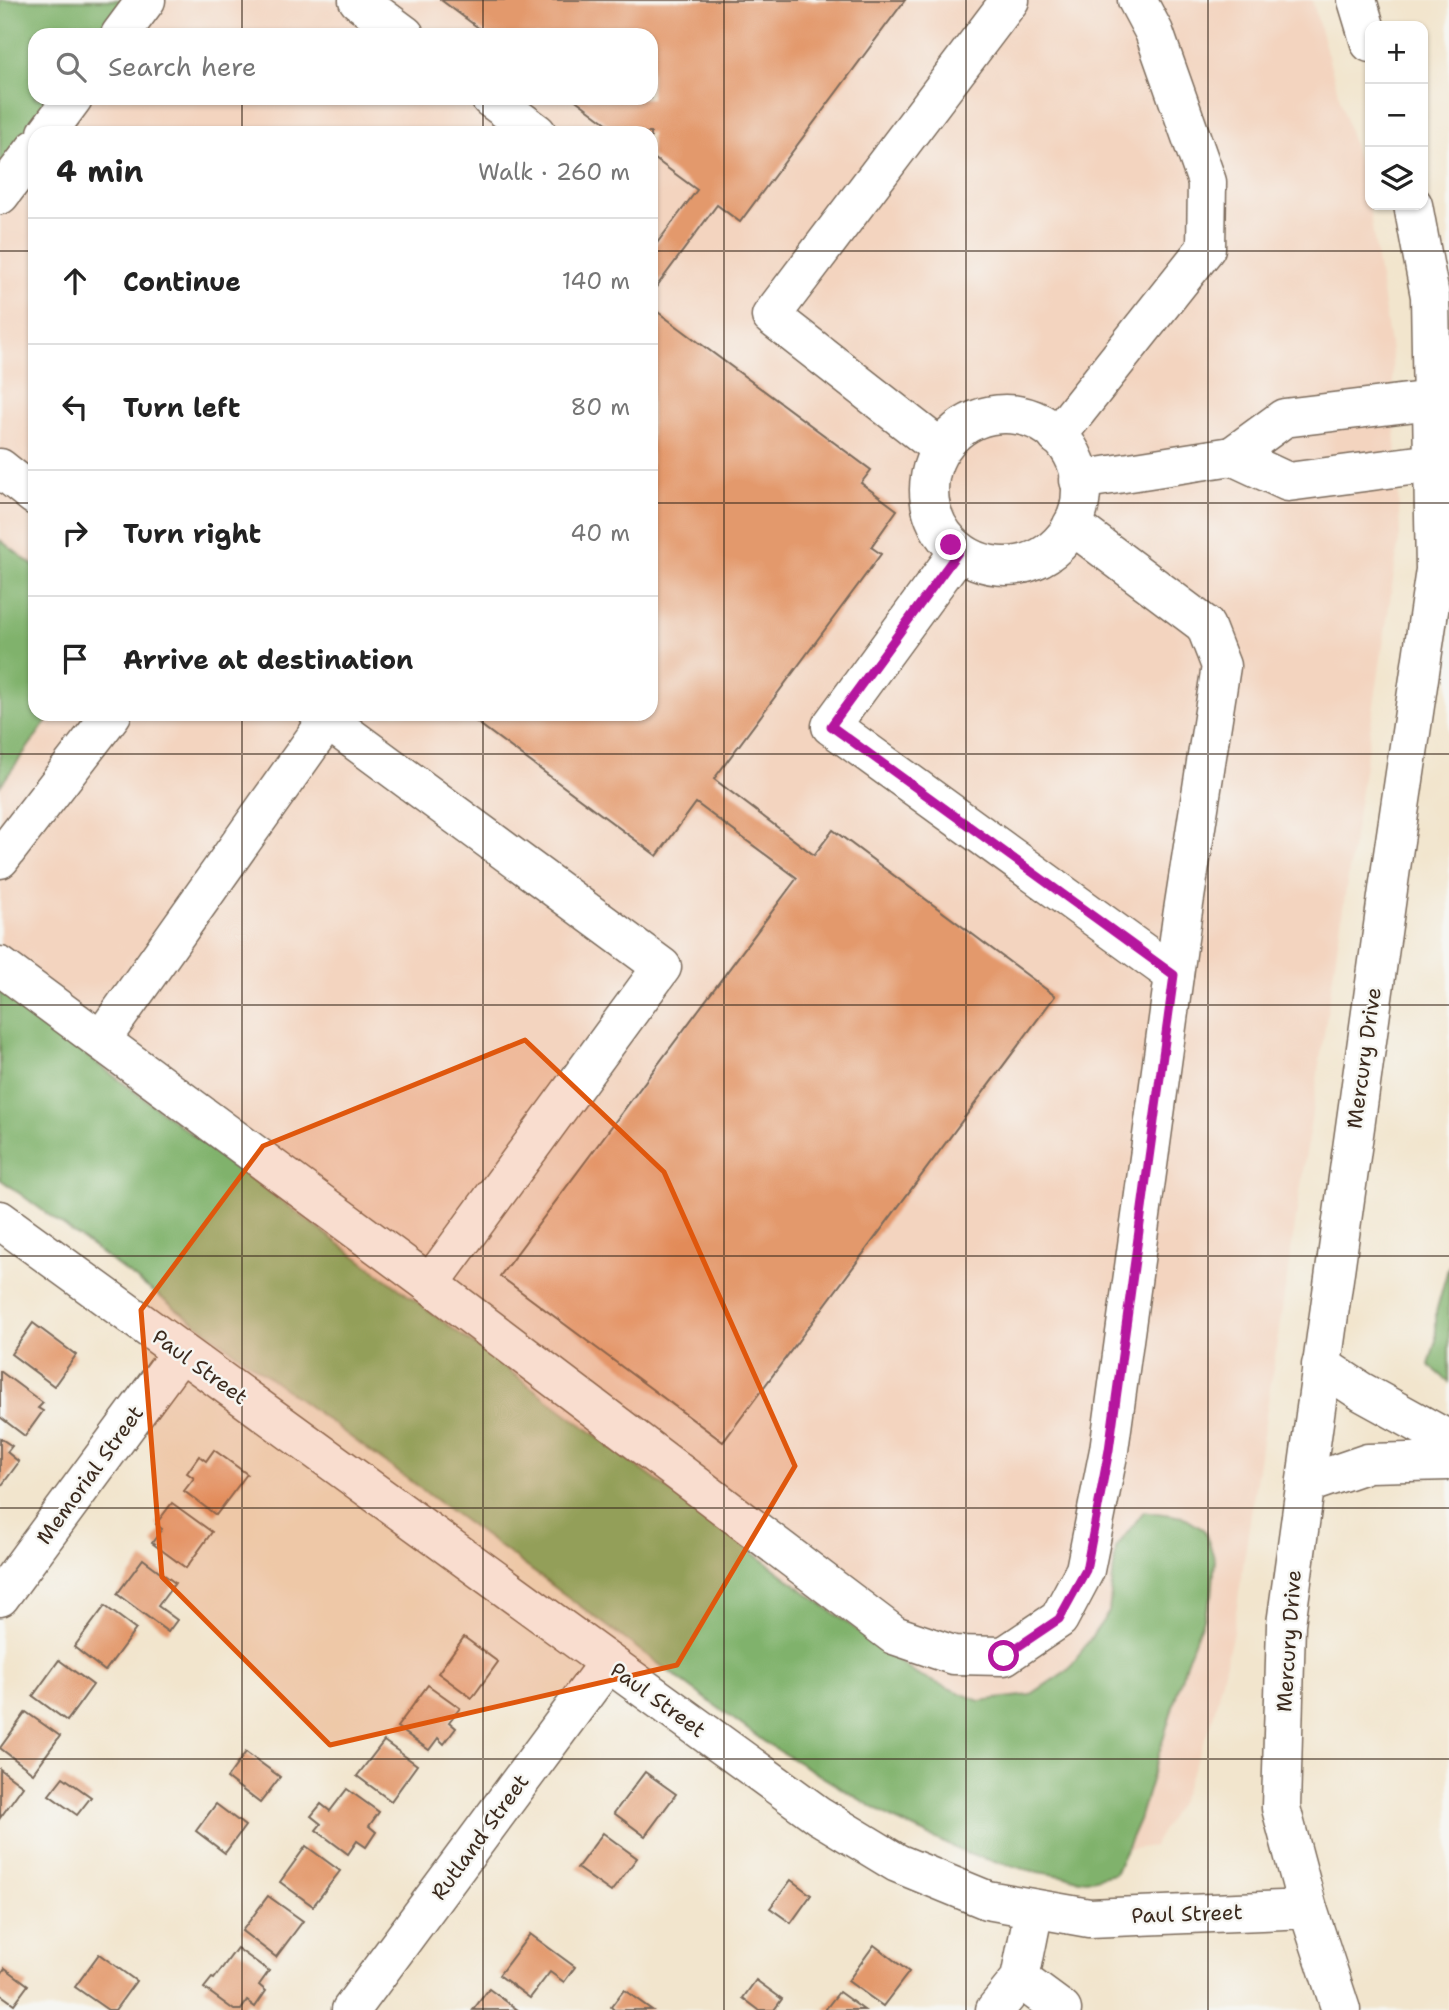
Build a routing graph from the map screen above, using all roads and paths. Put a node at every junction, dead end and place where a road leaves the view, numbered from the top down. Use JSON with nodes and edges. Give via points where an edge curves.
{"nodes":[{"id":1,"x":146,"y":0,"type":"edge"},
{"id":2,"x":358,"y":0,"type":"edge"},
{"id":3,"x":1010,"y":0,"type":"edge"},
{"id":4,"x":1137,"y":0,"type":"edge"},
{"id":5,"x":1357,"y":0,"type":"edge"},
{"id":6,"x":1365,"y":26,"type":"edge"},
{"id":7,"x":125,"y":28,"type":"edge"},
{"id":8,"x":396,"y":28,"type":"edge"},
{"id":9,"x":68,"y":105,"type":"edge"},
{"id":10,"x":499,"y":105,"type":"edge"},
{"id":11,"x":52,"y":126,"type":"edge"},
{"id":12,"x":528,"y":126,"type":"edge"},
{"id":13,"x":28,"y":158,"type":"edge"},
{"id":14,"x":0,"y":195,"type":"edge"},
{"id":15,"x":1414,"y":210,"type":"edge"},
{"id":16,"x":1439,"y":295,"type":"edge"},
{"id":17,"x":1432,"y":400,"type":"junction"},
{"id":18,"x":1057,"y":436,"type":"junction"},
{"id":19,"x":940,"y":449,"type":"junction"},
{"id":20,"x":1232,"y":456,"type":"junction"},
{"id":21,"x":1433,"y":463,"type":"junction"},
{"id":22,"x":0,"y":468,"type":"edge"},
{"id":23,"x":1079,"y":480,"type":"junction"},
{"id":24,"x":28,"y":490,"type":"edge"},
{"id":25,"x":1072,"y":525,"type":"junction"},
{"id":26,"x":959,"y":551,"type":"junction"},
{"id":27,"x":1440,"y":599,"type":"edge"},
{"id":28,"x":106,"y":721,"type":"edge"},
{"id":29,"x":323,"y":721,"type":"edge"},
{"id":30,"x":333,"y":721,"type":"edge"},
{"id":31,"x":0,"y":859,"type":"edge"},
{"id":32,"x":0,"y":966,"type":"edge"},
{"id":33,"x":1174,"y":975,"type":"junction"},
{"id":34,"x":101,"y":1040,"type":"junction"},
{"id":35,"x":0,"y":1220,"type":"edge"},
{"id":36,"x":430,"y":1284,"type":"junction"},
{"id":37,"x":180,"y":1353,"type":"junction"},
{"id":38,"x":1321,"y":1365,"type":"junction"},
{"id":39,"x":1449,"y":1440,"type":"edge"},
{"id":40,"x":1449,"y":1461,"type":"edge"},
{"id":41,"x":1307,"y":1484,"type":"junction"},
{"id":42,"x":0,"y":1597,"type":"edge"},
{"id":43,"x":607,"y":1664,"type":"junction"},
{"id":44,"x":1034,"y":1909,"type":"junction"},
{"id":45,"x":1308,"y":1909,"type":"junction"},
{"id":46,"x":1020,"y":1979,"type":"junction"},
{"id":47,"x":351,"y":2010,"type":"edge"},
{"id":48,"x":995,"y":2010,"type":"edge"},
{"id":49,"x":1062,"y":2010,"type":"edge"},
{"id":50,"x":1341,"y":2010,"type":"edge"}],
"edges":[{"from":1,"to":7,"type":"street"},
{"from":2,"to":8,"type":"street"},
{"from":3,"to":19,"type":"street","via":[[772,316]]},
{"from":4,"to":18,"type":"street","via":[[1154,32],[1207,182],[1206,248]]},
{"from":5,"to":6,"type":"street"},
{"from":9,"to":11,"type":"street"},
{"from":10,"to":12,"type":"street"},
{"from":13,"to":14,"type":"street"},
{"from":15,"to":16,"type":"street","name":"Mercury Drive"},
{"from":16,"to":17,"type":"street","name":"Mercury Drive"},
{"from":17,"to":20,"type":"street","via":[[1284,418]]},
{"from":17,"to":21,"type":"street","name":"Mercury Drive"},
{"from":18,"to":19,"type":"street","via":[[1025,416],[1001,414],[977,418],[956,430]]},
{"from":18,"to":23,"type":"street","via":[[1077,465]]},
{"from":19,"to":26,"type":"street","via":[[929,472],[928,499],[936,524]]},
{"from":20,"to":21,"type":"street","via":[[1288,482]]},
{"from":20,"to":23,"type":"street"},
{"from":21,"to":27,"type":"street","name":"Mercury Drive","via":[[1435,570]]},
{"from":22,"to":24,"type":"street"},
{"from":23,"to":25,"type":"street","via":[[1082,488]]},
{"from":25,"to":26,"type":"street","via":[[1048,554],[1024,565],[998,567]]},
{"from":25,"to":33,"type":"street","via":[[1205,625],[1222,666]]},
{"from":26,"to":33,"type":"street","via":[[831,726]]},
{"from":27,"to":38,"type":"street","name":"Mercury Drive"},
{"from":28,"to":31,"type":"street"},
{"from":29,"to":34,"type":"street"},
{"from":30,"to":36,"type":"street","via":[[662,967]]},
{"from":32,"to":34,"type":"street"},
{"from":33,"to":36,"type":"street","via":[[1109,1450],[1086,1570],[1059,1619],[1004,1656],[953,1655],[894,1635]]},
{"from":34,"to":36,"type":"street"},
{"from":35,"to":37,"type":"street","name":"Paul Street"},
{"from":37,"to":42,"type":"street","name":"Memorial Street"},
{"from":37,"to":43,"type":"street","name":"Paul Street"},
{"from":38,"to":39,"type":"street"},
{"from":38,"to":41,"type":"street","name":"Mercury Drive"},
{"from":40,"to":41,"type":"street","via":[[1368,1463]]},
{"from":41,"to":45,"type":"street","name":"Mercury Drive","via":[[1286,1624],[1281,1808]]},
{"from":43,"to":44,"type":"street","name":"Paul Street","via":[[818,1815],[897,1863],[987,1900]]},
{"from":43,"to":47,"type":"street","name":"Rutland Street"},
{"from":44,"to":45,"type":"street","name":"Paul Street","via":[[1089,1918]]},
{"from":44,"to":46,"type":"street"},
{"from":45,"to":50,"type":"street"},
{"from":46,"to":48,"type":"street"},
{"from":46,"to":49,"type":"street"}]}
